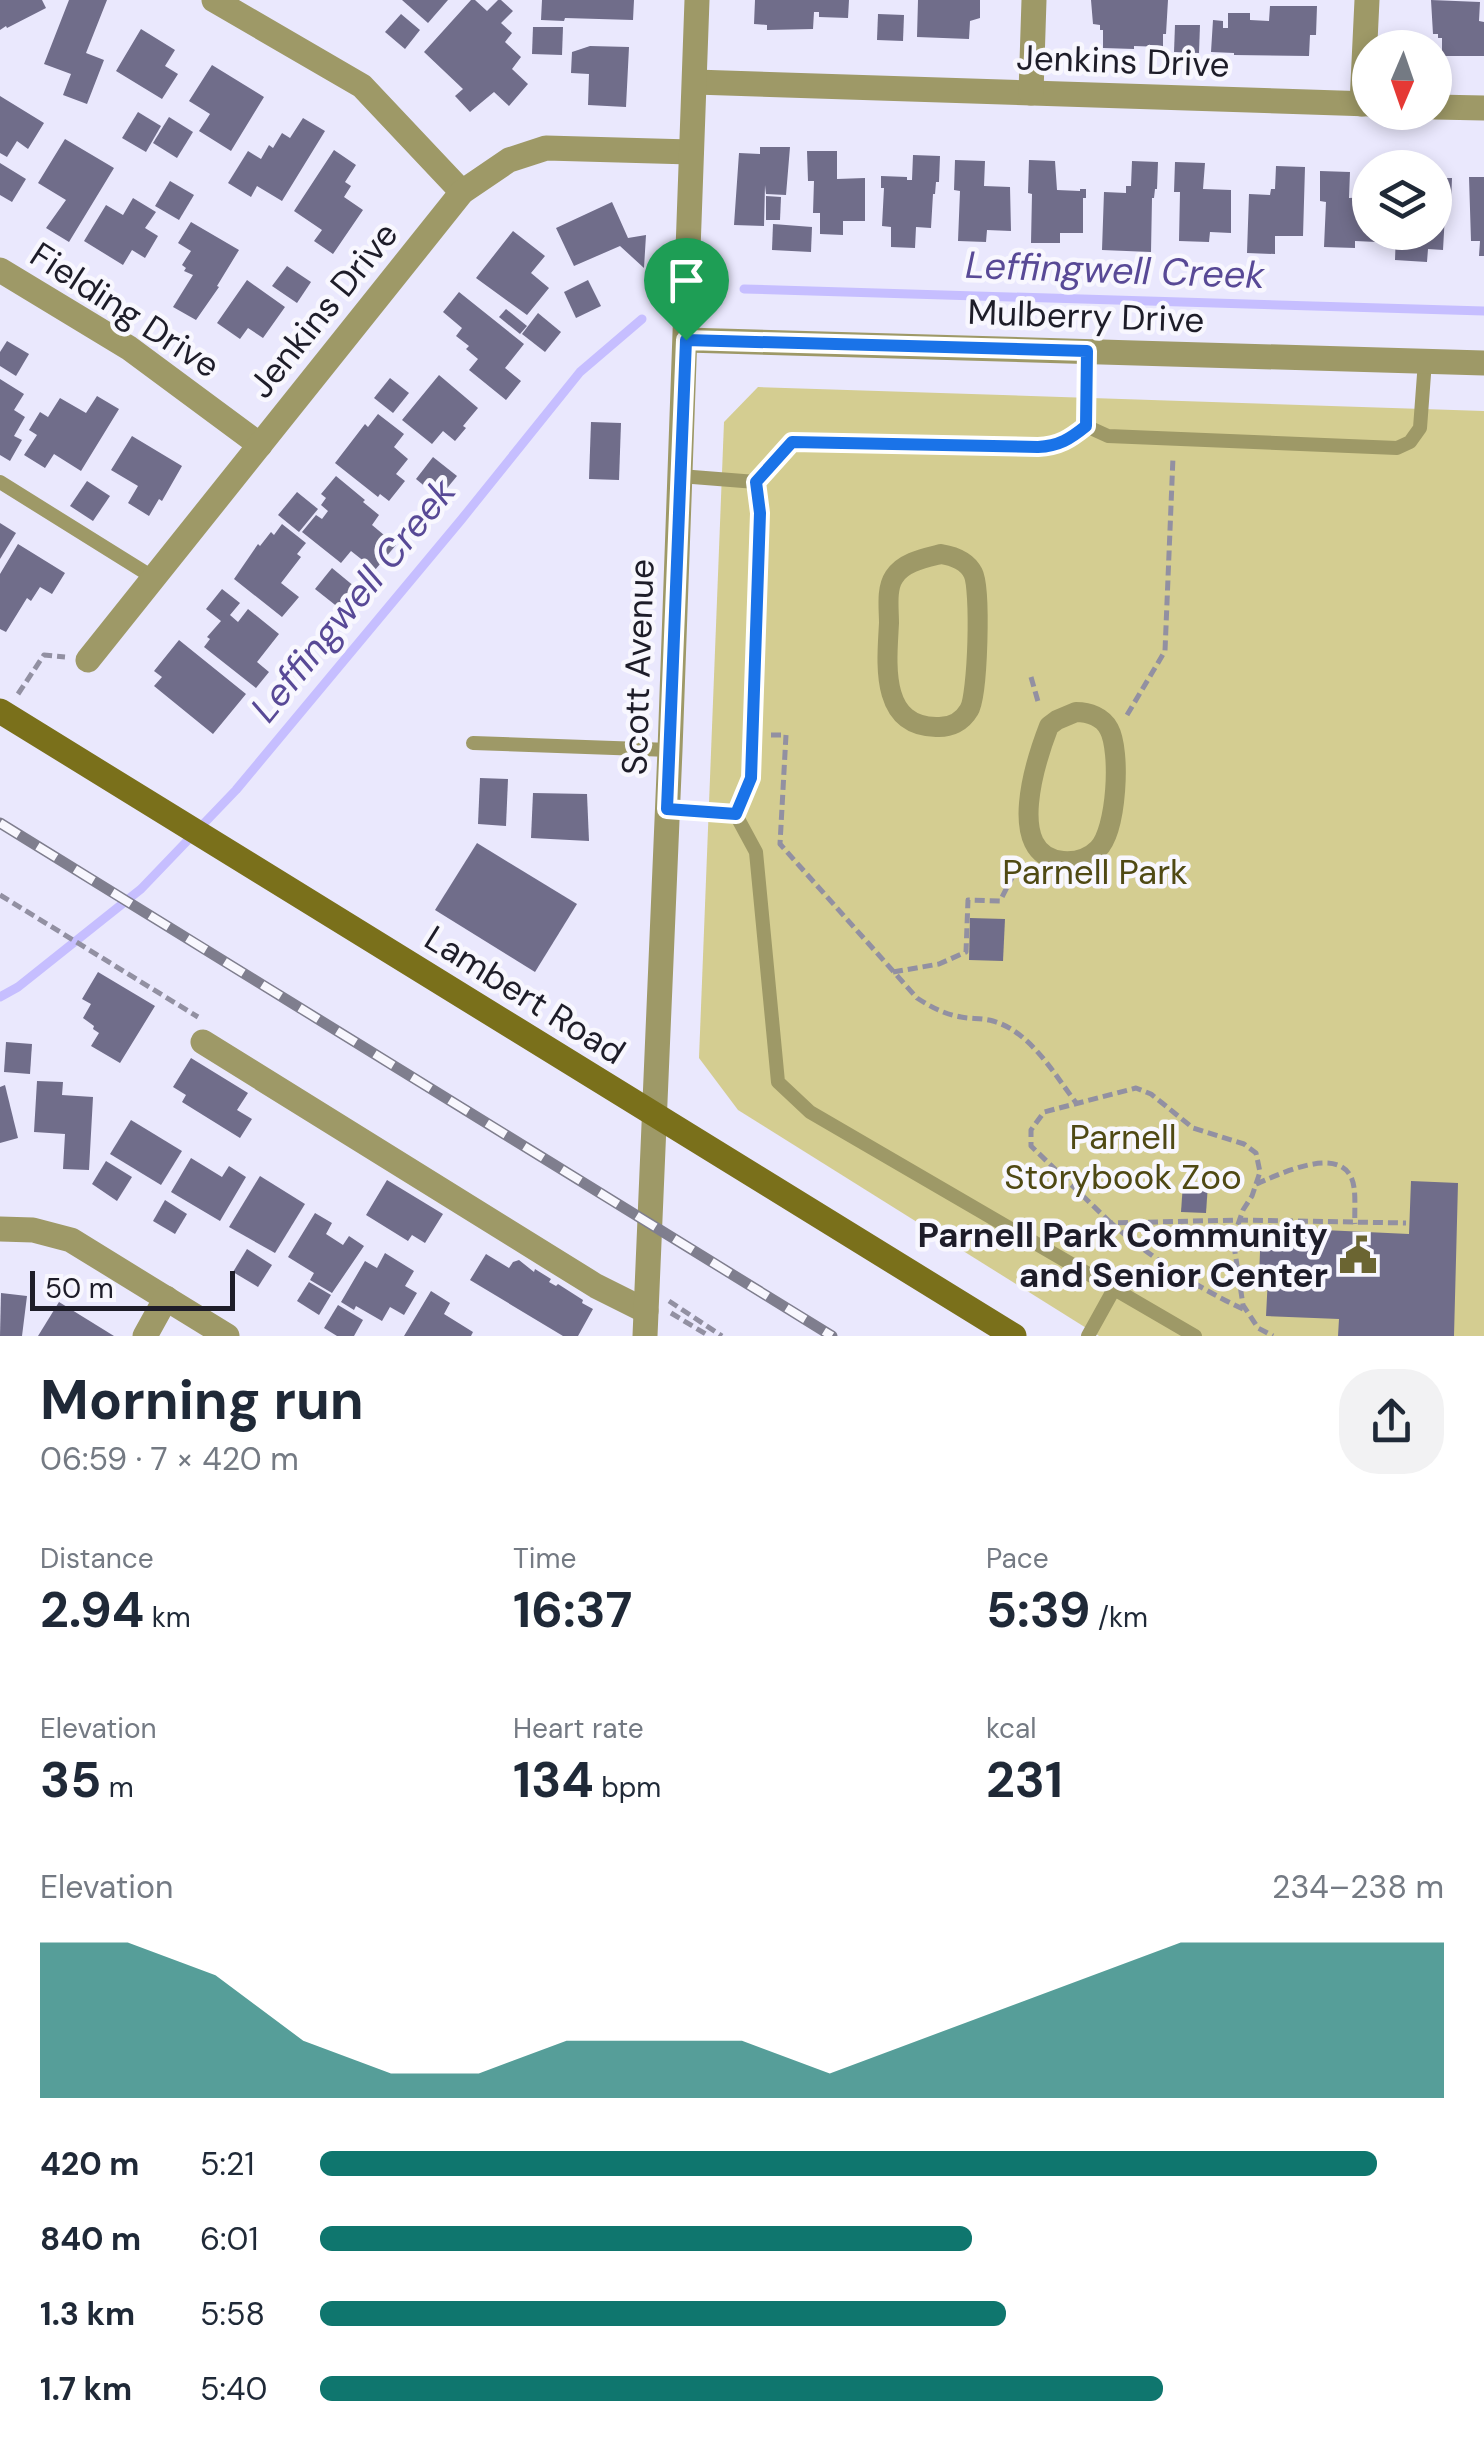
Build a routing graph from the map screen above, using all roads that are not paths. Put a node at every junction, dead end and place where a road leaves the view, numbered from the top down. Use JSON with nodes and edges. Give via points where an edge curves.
{"nodes":[{"id":1,"x":214,"y":0,"type":"edge"},
{"id":2,"x":698,"y":0,"type":"edge"},
{"id":3,"x":1034,"y":0,"type":"edge"},
{"id":4,"x":1367,"y":0,"type":"edge"},
{"id":5,"x":1367,"y":30,"type":"edge"},
{"id":6,"x":695,"y":82,"type":"junction"},
{"id":7,"x":1031,"y":93,"type":"junction"},
{"id":8,"x":1352,"y":104,"type":"edge"},
{"id":9,"x":1452,"y":107,"type":"edge"},
{"id":10,"x":1484,"y":108,"type":"edge"},
{"id":11,"x":691,"y":152,"type":"junction"},
{"id":12,"x":462,"y":192,"type":"junction"},
{"id":13,"x":0,"y":270,"type":"edge"},
{"id":14,"x":686,"y":340,"type":"junction"},
{"id":15,"x":1087,"y":351,"type":"junction"},
{"id":16,"x":1424,"y":362,"type":"junction"},
{"id":17,"x":1484,"y":362,"type":"edge"},
{"id":18,"x":1086,"y":426,"type":"junction"},
{"id":19,"x":260,"y":445,"type":"junction"},
{"id":20,"x":680,"y":476,"type":"junction"},
{"id":21,"x":0,"y":482,"type":"edge"},
{"id":22,"x":756,"y":482,"type":"junction"},
{"id":23,"x":154,"y":578,"type":"junction"},
{"id":24,"x":976,"y":659,"type":"joint"},
{"id":25,"x":88,"y":660,"type":"road end"},
{"id":26,"x":2,"y":712,"type":"edge"},
{"id":27,"x":473,"y":742,"type":"dead end"},
{"id":28,"x":670,"y":750,"type":"junction"},
{"id":29,"x":667,"y":809,"type":"junction"},
{"id":30,"x":736,"y":814,"type":"junction"},
{"id":31,"x":1032,"y":837,"type":"joint"},
{"id":32,"x":204,"y":1042,"type":"dead end"},
{"id":33,"x":655,"y":1116,"type":"junction"},
{"id":34,"x":0,"y":1228,"type":"edge"},
{"id":35,"x":1114,"y":1289,"type":"junction"},
{"id":36,"x":166,"y":1298,"type":"junction"},
{"id":37,"x":645,"y":1324,"type":"edge"},
{"id":38,"x":145,"y":1336,"type":"edge"},
{"id":39,"x":227,"y":1336,"type":"edge"},
{"id":40,"x":1014,"y":1336,"type":"edge"},
{"id":41,"x":1088,"y":1336,"type":"edge"},
{"id":42,"x":1195,"y":1336,"type":"edge"}],
"edges":[{"from":1,"to":12,"type":"street","via":[[362,86]]},
{"from":2,"to":6,"type":"street","name":"Scott Avenue"},
{"from":3,"to":7,"type":"street"},
{"from":4,"to":5,"type":"street"},
{"from":6,"to":7,"type":"street","name":"Jenkins Drive"},
{"from":6,"to":11,"type":"street","name":"Scott Avenue"},
{"from":7,"to":8,"type":"street","name":"Jenkins Drive"},
{"from":9,"to":10,"type":"street"},
{"from":11,"to":12,"type":"street","name":"Jenkins Drive","via":[[546,148],[509,160]]},
{"from":11,"to":14,"type":"street","name":"Scott Avenue"},
{"from":12,"to":19,"type":"street","name":"Jenkins Drive"},
{"from":13,"to":19,"type":"street","name":"Fielding Drive","via":[[129,348]]},
{"from":14,"to":15,"type":"street","name":"Mulberry Drive"},
{"from":14,"to":20,"type":"street","name":"Scott Avenue"},
{"from":15,"to":16,"type":"street","name":"Mulberry Drive"},
{"from":15,"to":18,"type":"lane"},
{"from":16,"to":17,"type":"street","name":"Mulberry Drive"},
{"from":16,"to":18,"type":"lane","via":[[1420,428],[1397,448],[1108,436]]},
{"from":18,"to":22,"type":"lane","via":[[1052,446],[792,442]]},
{"from":19,"to":23,"type":"street","name":"Jenkins Drive"},
{"from":20,"to":22,"type":"lane"},
{"from":20,"to":28,"type":"street","name":"Scott Avenue"},
{"from":21,"to":23,"type":"lane"},
{"from":22,"to":30,"type":"lane","via":[[751,778]]},
{"from":23,"to":25,"type":"street","name":"Jenkins Drive"},
{"from":24,"to":24,"type":"street","via":[[973,572],[957,557],[941,554],[904,567],[893,578],[887,650],[888,684],[903,713],[935,728],[962,718],[972,707]]},
{"from":26,"to":33,"type":"main road","name":"Lambert Road"},
{"from":27,"to":28,"type":"lane"},
{"from":28,"to":29,"type":"street","name":"Scott Avenue"},
{"from":29,"to":30,"type":"lane"},
{"from":29,"to":33,"type":"street","name":"Scott Avenue"},
{"from":30,"to":35,"type":"lane","via":[[756,852],[778,1082],[810,1112]]},
{"from":31,"to":31,"type":"street","via":[[1060,861],[1085,858],[1104,842],[1116,755],[1110,730],[1087,712],[1067,714],[1049,726],[1028,797]]},
{"from":32,"to":37,"type":"street","via":[[616,1297]]},
{"from":33,"to":37,"type":"street","name":"Scott Avenue"},
{"from":33,"to":40,"type":"main road","name":"Lambert Road"},
{"from":34,"to":36,"type":"street","via":[[72,1240]]},
{"from":35,"to":41,"type":"lane"},
{"from":35,"to":42,"type":"lane"},
{"from":36,"to":38,"type":"street"},
{"from":36,"to":39,"type":"street"}]}
